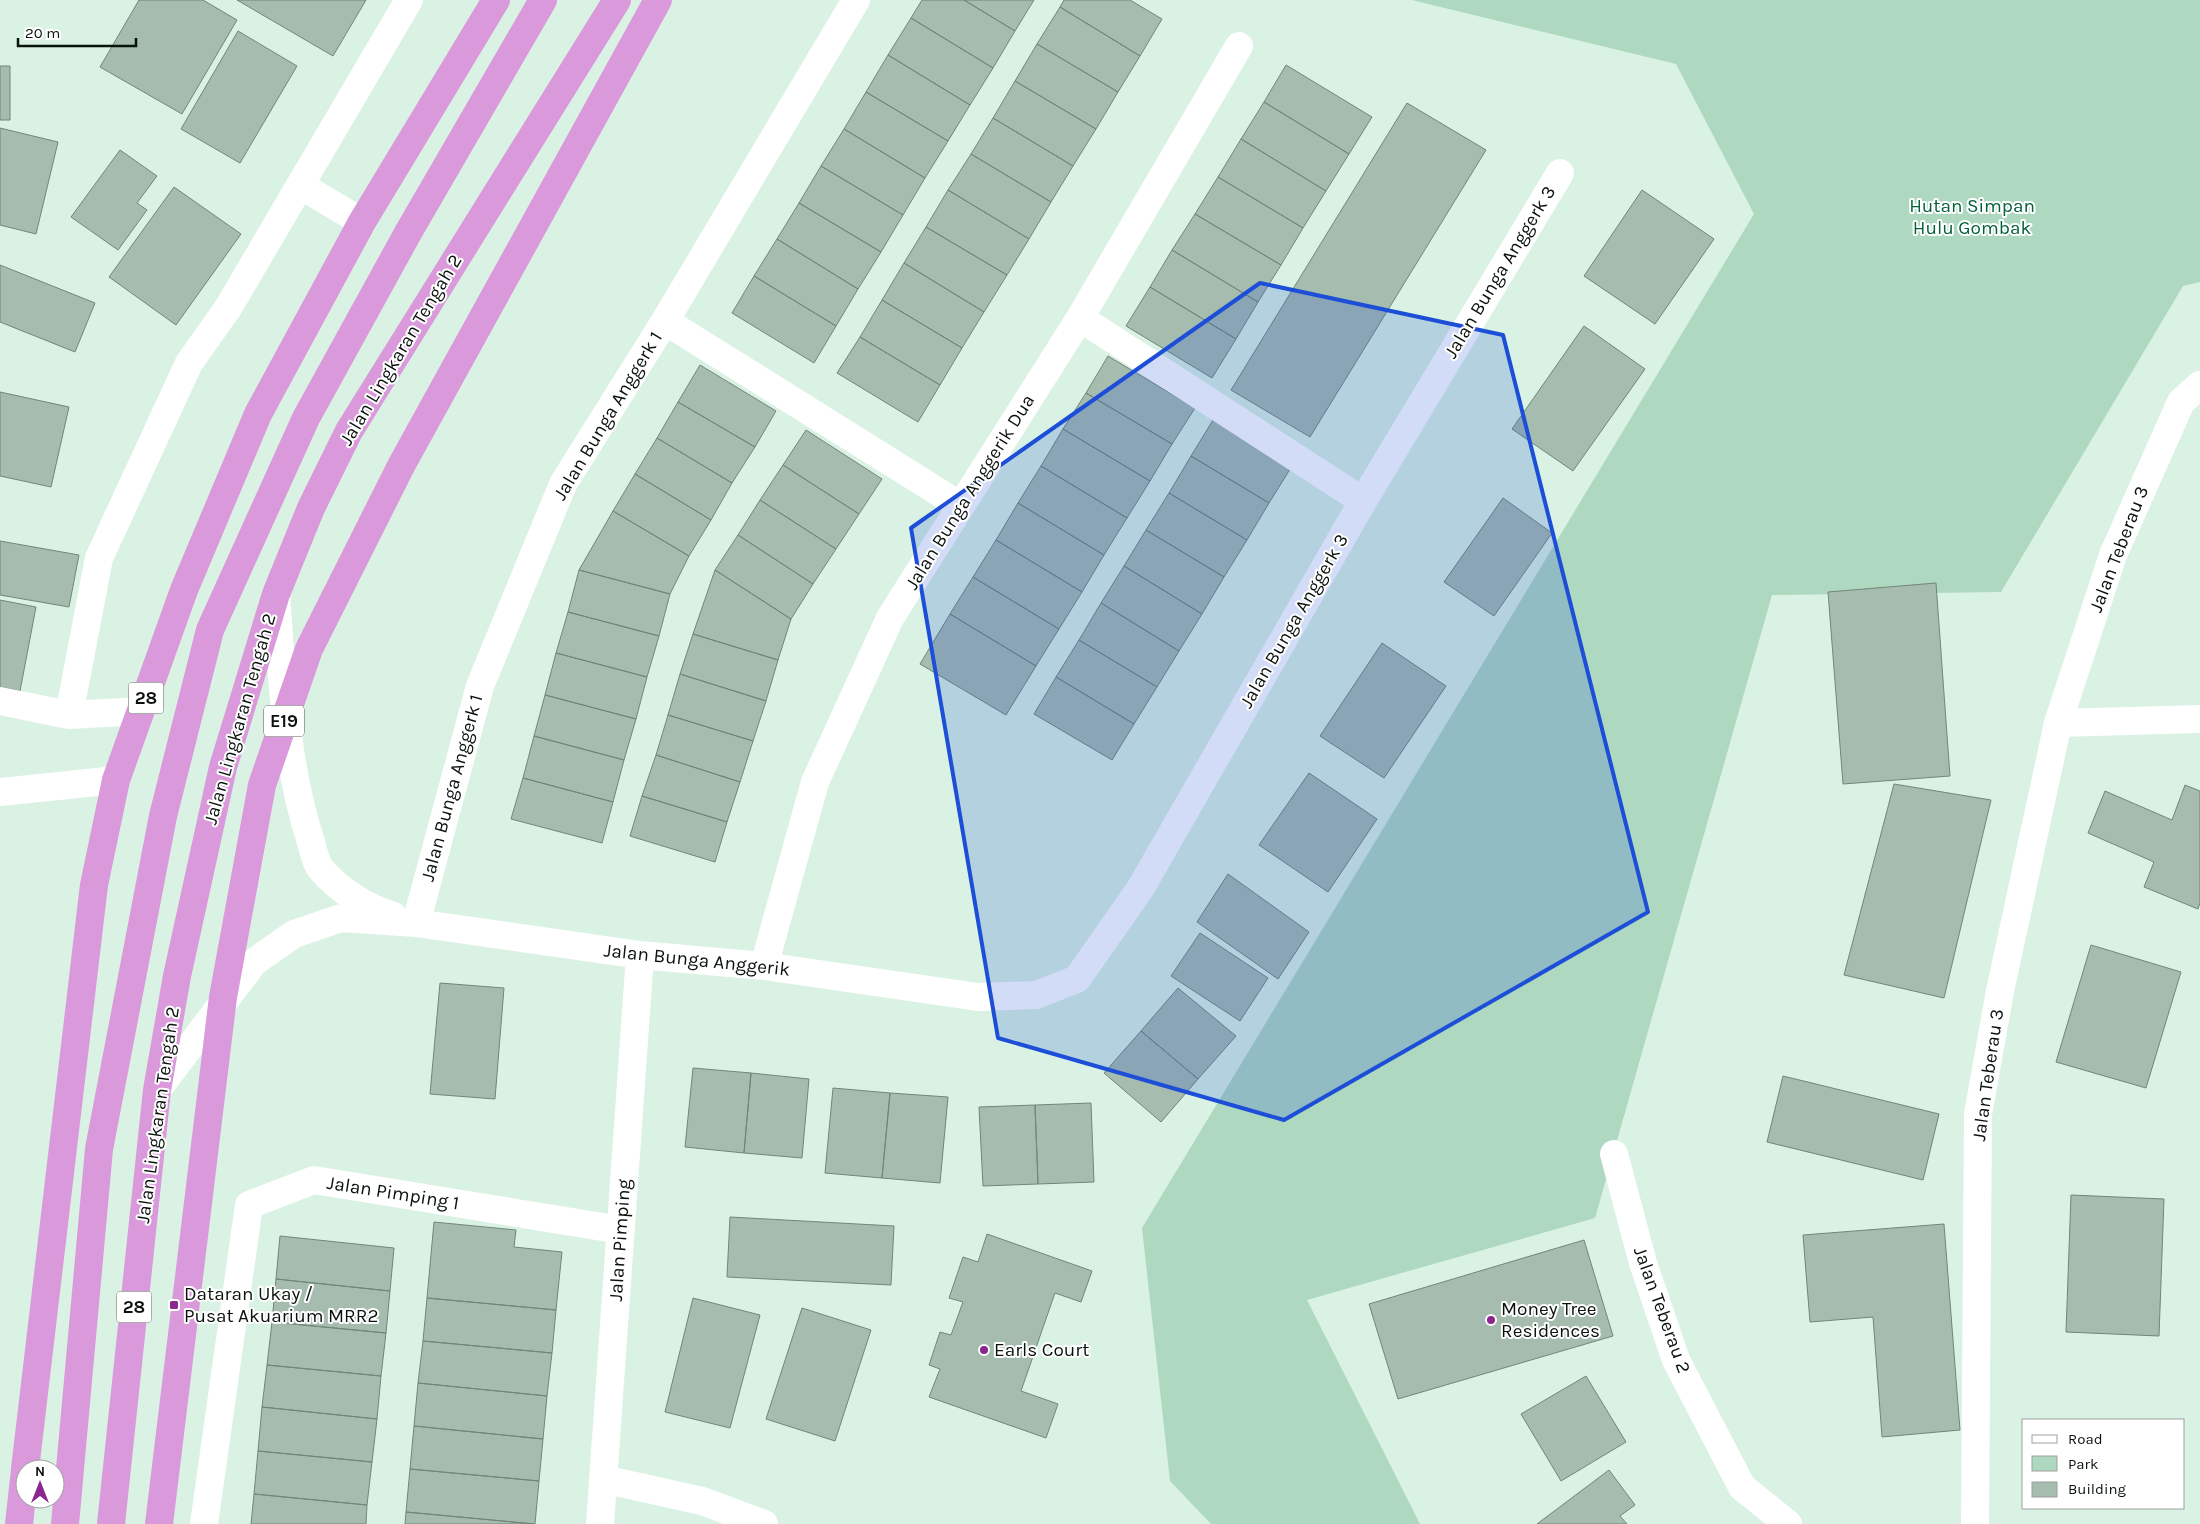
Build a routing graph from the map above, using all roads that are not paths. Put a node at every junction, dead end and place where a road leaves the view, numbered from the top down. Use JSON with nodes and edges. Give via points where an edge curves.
{"nodes":[{"id":1,"x":409,"y":0,"type":"edge"},
{"id":2,"x":496,"y":0,"type":"edge"},
{"id":3,"x":543,"y":0,"type":"edge"},
{"id":4,"x":617,"y":0,"type":"edge"},
{"id":5,"x":658,"y":0,"type":"edge"},
{"id":6,"x":856,"y":0,"type":"edge"},
{"id":7,"x":1239,"y":46,"type":"dead end"},
{"id":8,"x":1560,"y":173,"type":"dead end"},
{"id":9,"x":300,"y":185,"type":"junction"},
{"id":10,"x":362,"y":222,"type":"junction"},
{"id":11,"x":1080,"y":318,"type":"junction"},
{"id":12,"x":665,"y":321,"type":"junction"},
{"id":13,"x":2200,"y":385,"type":"edge"},
{"id":14,"x":1363,"y":502,"type":"junction"},
{"id":15,"x":961,"y":506,"type":"junction"},
{"id":16,"x":276,"y":594,"type":"junction"},
{"id":17,"x":0,"y":701,"type":"edge"},
{"id":18,"x":141,"y":711,"type":"junction"},
{"id":19,"x":69,"y":716,"type":"junction"},
{"id":20,"x":2200,"y":719,"type":"edge"},
{"id":21,"x":2058,"y":723,"type":"junction"},
{"id":22,"x":116,"y":780,"type":"junction"},
{"id":23,"x":0,"y":792,"type":"edge"},
{"id":24,"x":416,"y":923,"type":"junction"},
{"id":25,"x":640,"y":955,"type":"junction"},
{"id":26,"x":764,"y":966,"type":"junction"},
{"id":27,"x":978,"y":997,"type":"joint"},
{"id":28,"x":158,"y":1090,"type":"junction"},
{"id":29,"x":1614,"y":1154,"type":"dead end"},
{"id":30,"x":621,"y":1230,"type":"junction"},
{"id":31,"x":26,"y":1459,"type":"edge"},
{"id":32,"x":603,"y":1479,"type":"junction"},
{"id":33,"x":21,"y":1509,"type":"edge"},
{"id":34,"x":19,"y":1524,"type":"edge"},
{"id":35,"x":65,"y":1524,"type":"edge"},
{"id":36,"x":111,"y":1524,"type":"edge"},
{"id":37,"x":160,"y":1524,"type":"edge"},
{"id":38,"x":204,"y":1524,"type":"edge"},
{"id":39,"x":600,"y":1524,"type":"edge"},
{"id":40,"x":764,"y":1524,"type":"edge"},
{"id":41,"x":1788,"y":1524,"type":"edge"},
{"id":42,"x":1975,"y":1524,"type":"edge"}],
"edges":[{"from":1,"to":9,"type":"street"},
{"from":2,"to":10,"type":"highway","number":"28"},
{"from":3,"to":35,"type":"highway","via":[[409,231],[306,418],[210,630],[163,816],[100,1149]]},
{"from":4,"to":16,"type":"highway","name":"Jalan Lingkaran Tengah 2","number":"28","via":[[349,431],[311,508]]},
{"from":5,"to":37,"type":"highway","number":"E19","via":[[407,456],[313,640],[262,786],[223,997]]},
{"from":6,"to":12,"type":"street","name":"Jalan Bunga Anggerk 1"},
{"from":7,"to":11,"type":"street","name":"Jalan Bunga Anggerik Dua"},
{"from":8,"to":14,"type":"street","name":"Jalan Bunga Anggerk 3"},
{"from":9,"to":10,"type":"street"},
{"from":9,"to":19,"type":"street","via":[[228,308],[189,363],[100,558]]},
{"from":10,"to":18,"type":"highway","number":"28","via":[[258,414],[184,590]]},
{"from":11,"to":14,"type":"street"},
{"from":11,"to":15,"type":"street","name":"Jalan Bunga Anggerik Dua"},
{"from":12,"to":15,"type":"street"},
{"from":12,"to":24,"type":"street","name":"Jalan Bunga Anggerk 1","via":[[559,493],[480,686]]},
{"from":13,"to":21,"type":"street","name":"Jalan Teberau 3","via":[[2181,402],[2113,555]]},
{"from":14,"to":27,"type":"street","name":"Jalan Bunga Anggerk 3","via":[[1140,889],[1077,979],[1036,995]]},
{"from":15,"to":26,"type":"street","name":"Jalan Bunga Anggerik Dua","via":[[890,618],[815,782]]},
{"from":16,"to":24,"type":"street","name":"Jalan Bunga Anggerik","via":[[285,716],[299,805],[319,867],[348,893],[375,911]]},
{"from":16,"to":28,"type":"highway","name":"Jalan Lingkaran Tengah 2","number":"28","via":[[223,767],[177,976]]},
{"from":17,"to":19,"type":"street"},
{"from":18,"to":19,"type":"street"},
{"from":18,"to":22,"type":"highway","number":"28"},
{"from":20,"to":21,"type":"street"},
{"from":21,"to":42,"type":"street","name":"Jalan Teberau 3","via":[[2000,991],[1978,1114]]},
{"from":22,"to":23,"type":"street"},
{"from":22,"to":31,"type":"highway","number":"28","via":[[94,885]]},
{"from":24,"to":25,"type":"street","name":"Jalan Bunga Anggerik"},
{"from":24,"to":28,"type":"street","name":"Jalan Bunga Anggerik","via":[[341,918],[294,934],[254,962]]},
{"from":25,"to":26,"type":"street","name":"Jalan Bunga Anggerik"},
{"from":25,"to":30,"type":"street","name":"Jalan Pimping"},
{"from":26,"to":27,"type":"street","name":"Jalan Bunga Anggerik"},
{"from":28,"to":36,"type":"highway","name":"Jalan Lingkaran Tengah 2","number":"28"},
{"from":29,"to":41,"type":"street","name":"Jalan Teberau 2","via":[[1643,1263],[1676,1360],[1742,1486]]},
{"from":30,"to":32,"type":"street","name":"Jalan Pimping"},
{"from":30,"to":38,"type":"street","name":"Jalan Pimping 1","via":[[314,1180],[249,1205]]},
{"from":32,"to":39,"type":"street","name":"Jalan Pimping"},
{"from":32,"to":40,"type":"street","via":[[702,1501]]},
{"from":33,"to":34,"type":"highway","number":"28"}]}
